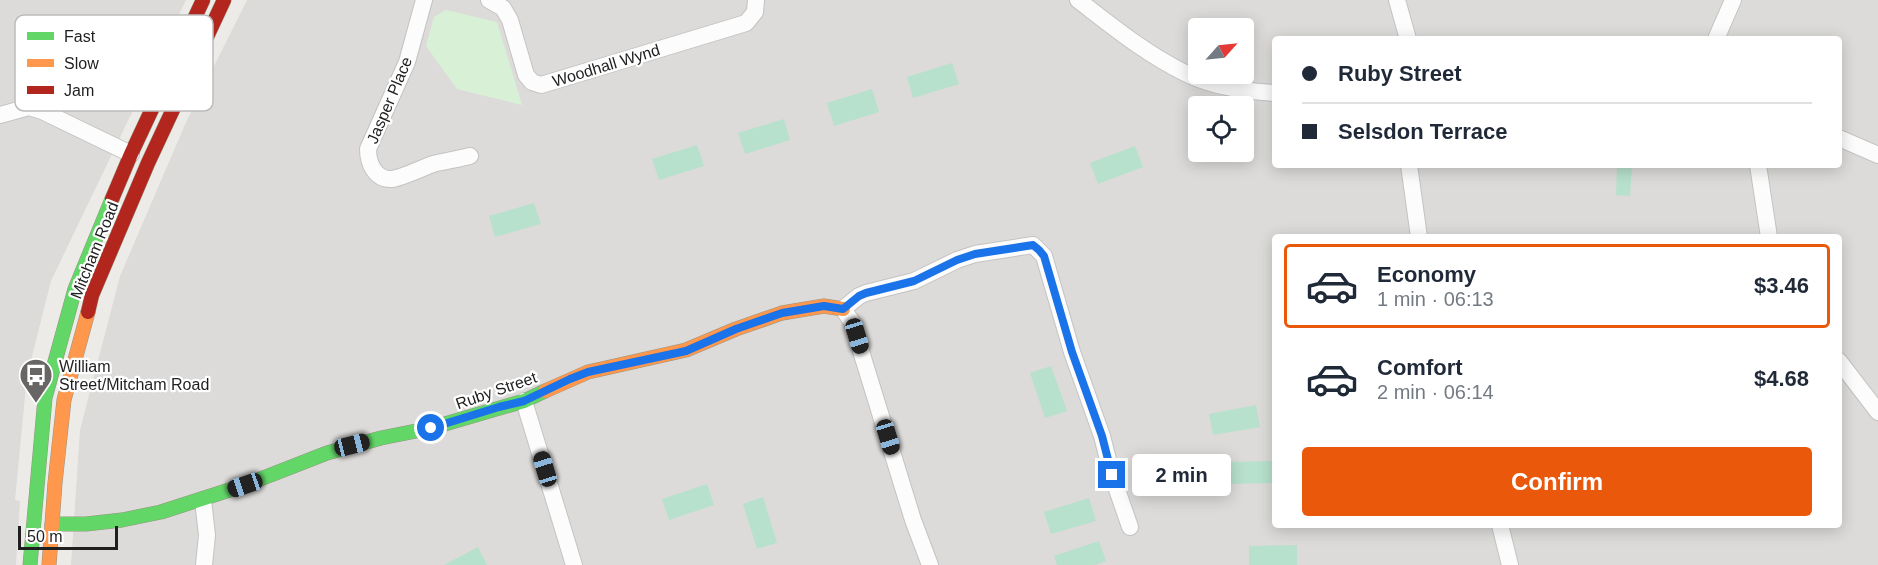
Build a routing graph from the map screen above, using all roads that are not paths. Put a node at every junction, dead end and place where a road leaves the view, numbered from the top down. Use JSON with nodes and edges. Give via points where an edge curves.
{"nodes":[{"id":1,"x":203,"y":0,"type":"edge"},
{"id":2,"x":224,"y":0,"type":"edge"},
{"id":3,"x":424,"y":0,"type":"edge"},
{"id":4,"x":489,"y":0,"type":"edge"},
{"id":5,"x":756,"y":0,"type":"edge"},
{"id":6,"x":1078,"y":0,"type":"edge"},
{"id":7,"x":1397,"y":0,"type":"edge"},
{"id":8,"x":1733,"y":0,"type":"edge"},
{"id":9,"x":196,"y":15,"type":"edge"},
{"id":10,"x":213,"y":24,"type":"edge"},
{"id":11,"x":1407,"y":36,"type":"edge"},
{"id":12,"x":1717,"y":36,"type":"edge"},
{"id":13,"x":1272,"y":93,"type":"edge"},
{"id":14,"x":15,"y":110,"type":"edge"},
{"id":15,"x":42,"y":111,"type":"edge"},
{"id":16,"x":151,"y":111,"type":"edge"},
{"id":17,"x":172,"y":111,"type":"edge"},
{"id":18,"x":0,"y":115,"type":"edge"},
{"id":19,"x":1842,"y":139,"type":"edge"},
{"id":20,"x":131,"y":154,"type":"junction"},
{"id":21,"x":1878,"y":155,"type":"edge"},
{"id":22,"x":470,"y":156,"type":"dead end"},
{"id":23,"x":148,"y":163,"type":"junction"},
{"id":24,"x":1409,"y":168,"type":"edge"},
{"id":25,"x":1758,"y":168,"type":"edge"},
{"id":26,"x":1419,"y":234,"type":"edge"},
{"id":27,"x":1768,"y":234,"type":"edge"},
{"id":28,"x":75,"y":289,"type":"junction"},
{"id":29,"x":92,"y":295,"type":"junction"},
{"id":30,"x":843,"y":309,"type":"junction"},
{"id":31,"x":1842,"y":365,"type":"edge"},
{"id":32,"x":524,"y":401,"type":"junction"},
{"id":33,"x":1878,"y":412,"type":"edge"},
{"id":34,"x":203,"y":500,"type":"junction"},
{"id":35,"x":33,"y":523,"type":"junction"},
{"id":36,"x":52,"y":524,"type":"junction"},
{"id":37,"x":1130,"y":527,"type":"dead end"},
{"id":38,"x":1501,"y":528,"type":"edge"},
{"id":39,"x":30,"y":565,"type":"edge"},
{"id":40,"x":49,"y":565,"type":"edge"},
{"id":41,"x":204,"y":565,"type":"edge"},
{"id":42,"x":574,"y":565,"type":"edge"},
{"id":43,"x":930,"y":565,"type":"edge"},
{"id":44,"x":1510,"y":565,"type":"edge"}],
"edges":[{"from":1,"to":9,"type":"main road","name":"Mitcham Road"},
{"from":2,"to":10,"type":"main road","name":"Mitcham Road"},
{"from":3,"to":22,"type":"street","name":"Jasper Place","via":[[407,62],[368,149],[368,159],[380,176],[392,179]]},
{"from":4,"to":5,"type":"street","name":"Woodhall Wynd","via":[[502,8],[510,21],[526,75],[541,85],[746,22],[755,12]]},
{"from":6,"to":13,"type":"street","via":[[1153,56],[1187,74],[1241,90]]},
{"from":7,"to":11,"type":"street"},
{"from":8,"to":12,"type":"street"},
{"from":14,"to":18,"type":"street"},
{"from":15,"to":20,"type":"street"},
{"from":16,"to":20,"type":"main road","name":"Mitcham Road"},
{"from":17,"to":23,"type":"main road","name":"Mitcham Road"},
{"from":19,"to":21,"type":"street"},
{"from":20,"to":23,"type":"main road"},
{"from":20,"to":28,"type":"main road","name":"Mitcham Road"},
{"from":23,"to":29,"type":"main road","name":"Mitcham Road"},
{"from":24,"to":26,"type":"street"},
{"from":25,"to":27,"type":"street"},
{"from":28,"to":29,"type":"main road"},
{"from":28,"to":35,"type":"main road","name":"Mitcham Road","via":[[45,398]]},
{"from":29,"to":36,"type":"main road","name":"Mitcham Road","via":[[64,400]]},
{"from":30,"to":32,"type":"main road","name":"Ruby Street","via":[[824,306],[782,313],[686,351],[588,372]]},
{"from":30,"to":37,"type":"street","via":[[859,296],[914,281],[957,260],[1033,245],[1044,256]]},
{"from":30,"to":43,"type":"street","via":[[852,322]]},
{"from":31,"to":33,"type":"street"},
{"from":32,"to":34,"type":"main road","name":"Ruby Street","via":[[336,450]]},
{"from":32,"to":42,"type":"street"},
{"from":34,"to":36,"type":"main road","name":"Ruby Street","via":[[122,520]]},
{"from":34,"to":41,"type":"street","via":[[207,529]]},
{"from":35,"to":36,"type":"main road","name":"Ruby Street"},
{"from":35,"to":39,"type":"main road","name":"Mitcham Road"},
{"from":36,"to":40,"type":"main road","name":"Mitcham Road"},
{"from":38,"to":44,"type":"street"}]}
